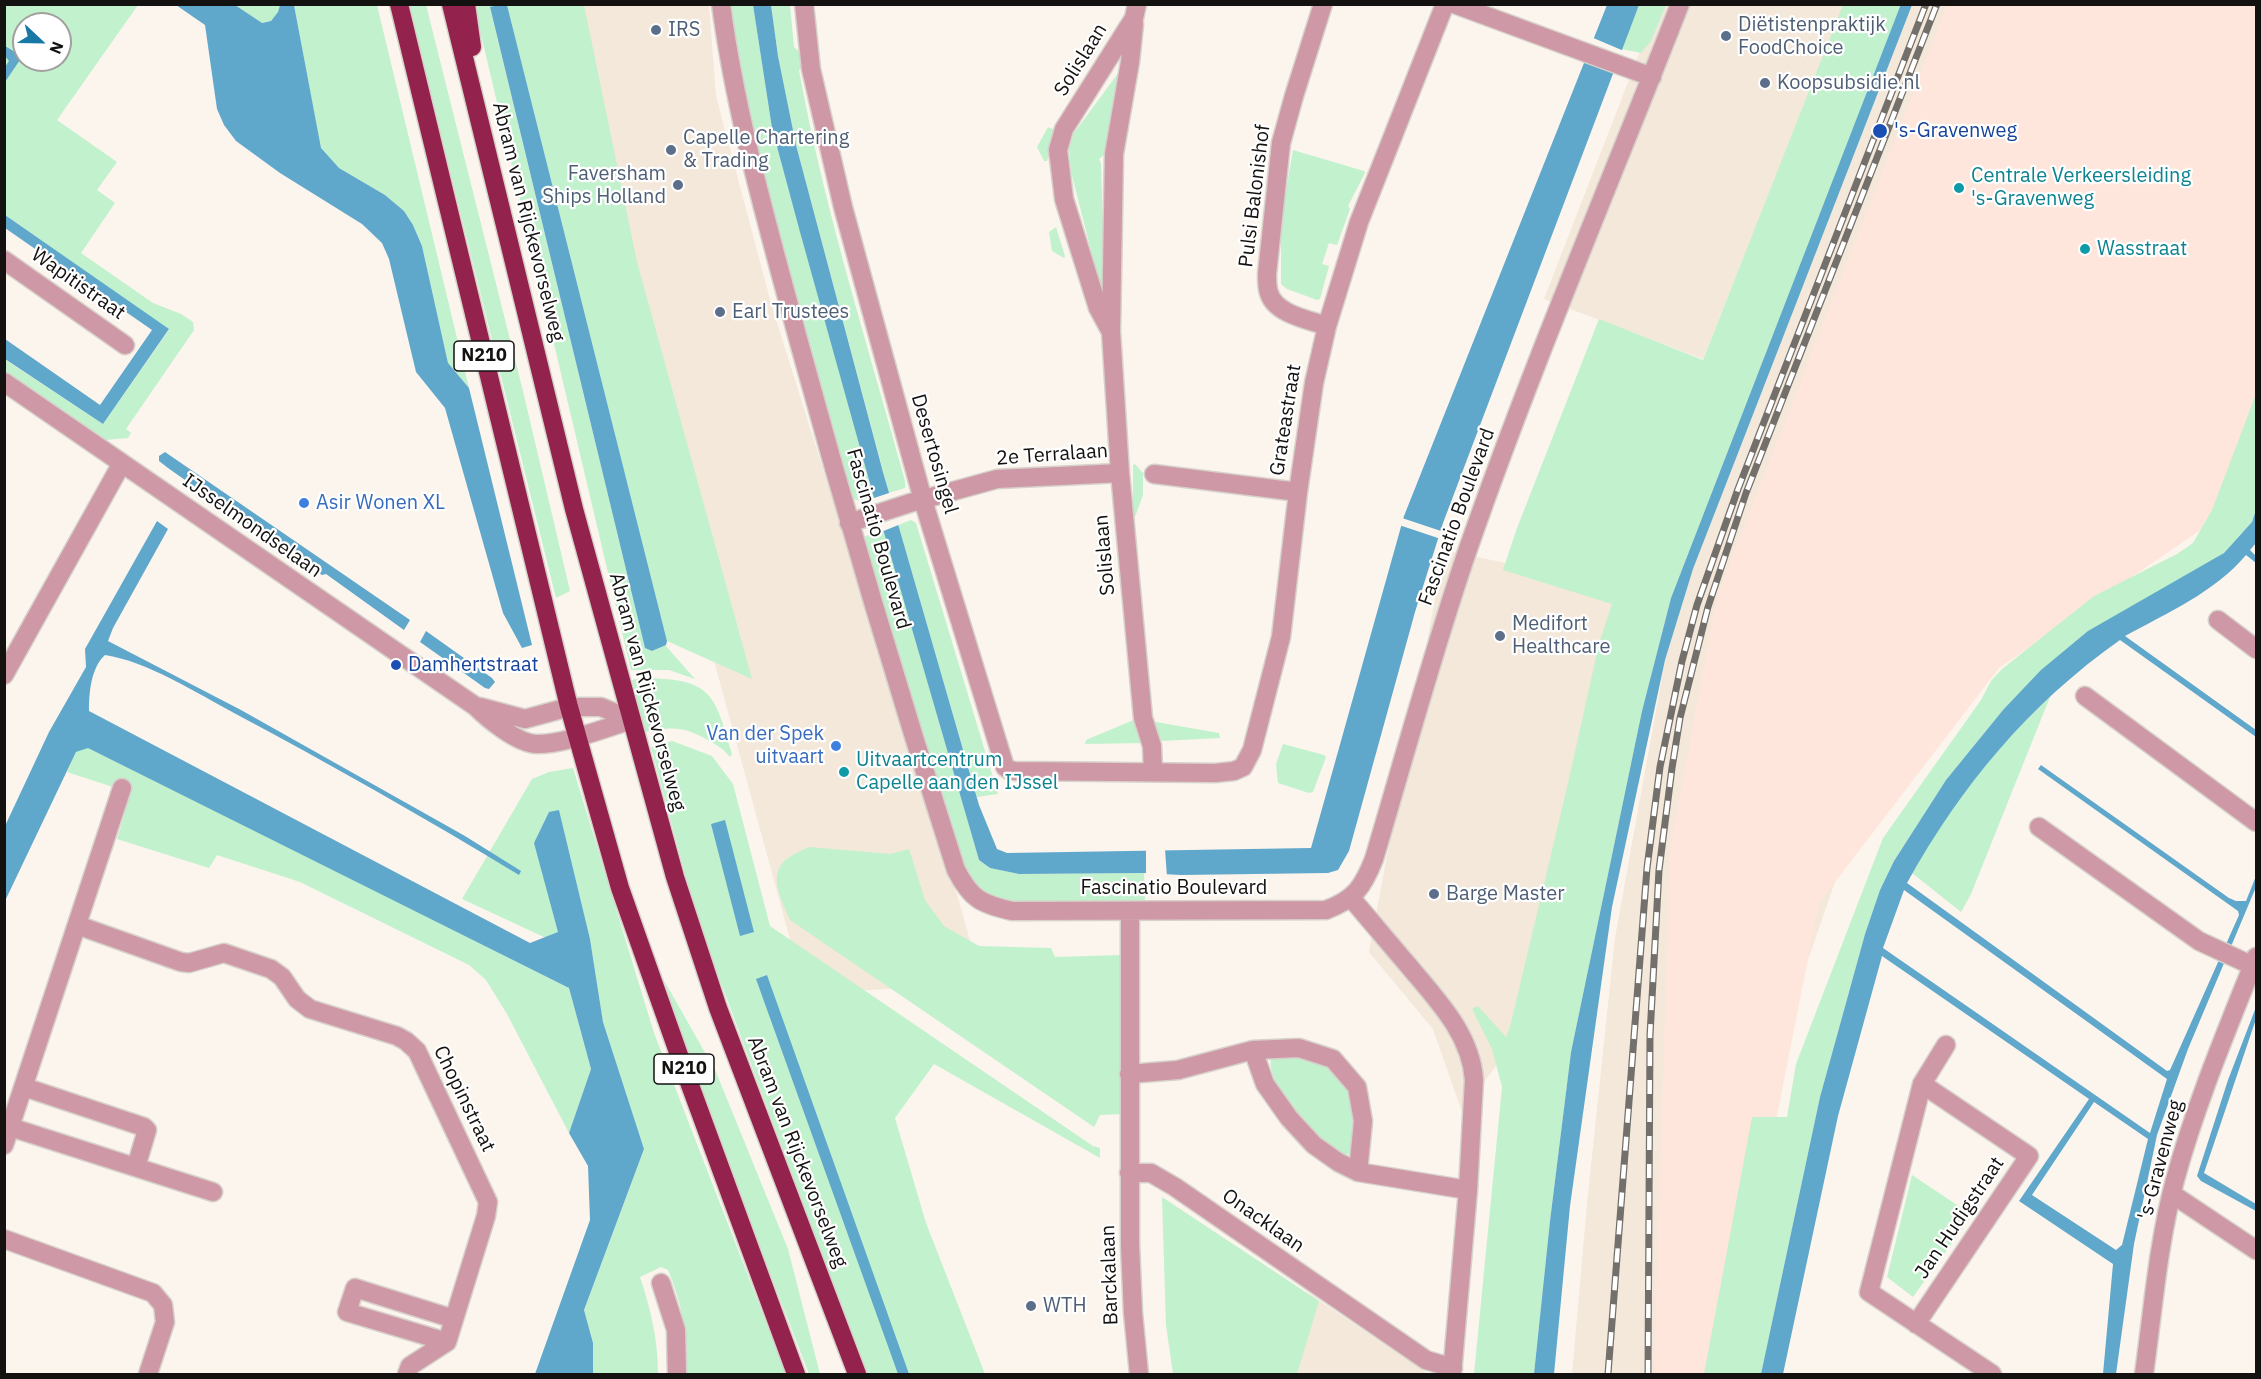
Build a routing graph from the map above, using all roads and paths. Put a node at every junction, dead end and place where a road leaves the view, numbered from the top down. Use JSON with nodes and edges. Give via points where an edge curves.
{"nodes":[{"id":1,"x":399,"y":4,"type":"edge"},
{"id":2,"x":451,"y":4,"type":"edge"},
{"id":3,"x":466,"y":4,"type":"edge"},
{"id":4,"x":721,"y":4,"type":"edge"},
{"id":5,"x":804,"y":4,"type":"edge"},
{"id":6,"x":1323,"y":4,"type":"edge"},
{"id":7,"x":1445,"y":4,"type":"edge"},
{"id":8,"x":1454,"y":4,"type":"edge"},
{"id":9,"x":1680,"y":4,"type":"edge"},
{"id":10,"x":1136,"y":11,"type":"edge"},
{"id":11,"x":1643,"y":73,"type":"junction"},
{"id":12,"x":482,"y":130,"type":"junction"},
{"id":13,"x":4,"y":260,"type":"edge"},
{"id":14,"x":1327,"y":326,"type":"junction"},
{"id":15,"x":1111,"y":332,"type":"junction"},
{"id":16,"x":125,"y":345,"type":"dead end"},
{"id":17,"x":4,"y":382,"type":"edge"},
{"id":18,"x":122,"y":463,"type":"junction"},
{"id":19,"x":1120,"y":474,"type":"junction"},
{"id":20,"x":1154,"y":474,"type":"dead end"},
{"id":21,"x":1298,"y":492,"type":"junction"},
{"id":22,"x":917,"y":501,"type":"junction"},
{"id":23,"x":849,"y":523,"type":"junction"},
{"id":24,"x":2218,"y":620,"type":"dead end"},
{"id":25,"x":2256,"y":649,"type":"edge"},
{"id":26,"x":4,"y":675,"type":"edge"},
{"id":27,"x":2085,"y":696,"type":"dead end"},
{"id":28,"x":475,"y":706,"type":"junction"},
{"id":29,"x":569,"y":707,"type":"junction"},
{"id":30,"x":632,"y":720,"type":"junction"},
{"id":31,"x":578,"y":737,"type":"junction"},
{"id":32,"x":1153,"y":772,"type":"junction"},
{"id":33,"x":122,"y":788,"type":"dead end"},
{"id":34,"x":2256,"y":822,"type":"edge"},
{"id":35,"x":2038,"y":827,"type":"dead end"},
{"id":36,"x":1351,"y":898,"type":"junction"},
{"id":37,"x":1130,"y":911,"type":"junction"},
{"id":38,"x":77,"y":925,"type":"junction"},
{"id":39,"x":2241,"y":958,"type":"edge"},
{"id":40,"x":1946,"y":1045,"type":"dead end"},
{"id":41,"x":1253,"y":1050,"type":"junction"},
{"id":42,"x":1129,"y":1074,"type":"junction"},
{"id":43,"x":1922,"y":1084,"type":"junction"},
{"id":44,"x":24,"y":1087,"type":"junction"},
{"id":45,"x":10,"y":1127,"type":"junction"},
{"id":46,"x":4,"y":1145,"type":"edge"},
{"id":47,"x":136,"y":1167,"type":"junction"},
{"id":48,"x":1358,"y":1172,"type":"junction"},
{"id":49,"x":1129,"y":1173,"type":"junction"},
{"id":50,"x":1468,"y":1190,"type":"junction"},
{"id":51,"x":213,"y":1192,"type":"dead end"},
{"id":52,"x":2172,"y":1194,"type":"junction"},
{"id":53,"x":4,"y":1239,"type":"edge"},
{"id":54,"x":2256,"y":1250,"type":"edge"},
{"id":55,"x":661,"y":1283,"type":"dead end"},
{"id":56,"x":454,"y":1319,"type":"junction"},
{"id":57,"x":1916,"y":1324,"type":"junction"},
{"id":58,"x":447,"y":1342,"type":"junction"},
{"id":59,"x":1453,"y":1371,"type":"edge"},
{"id":60,"x":148,"y":1374,"type":"edge"},
{"id":61,"x":407,"y":1374,"type":"edge"},
{"id":62,"x":677,"y":1374,"type":"edge"},
{"id":63,"x":796,"y":1374,"type":"edge"},
{"id":64,"x":856,"y":1374,"type":"edge"},
{"id":65,"x":1138,"y":1374,"type":"edge"},
{"id":66,"x":1992,"y":1374,"type":"edge"},
{"id":67,"x":2144,"y":1374,"type":"edge"}],
"edges":[{"from":1,"to":29,"type":"highway","number":"N210"},
{"from":2,"to":12,"type":"highway","name":"Abram van Rijckevorselweg","number":"N210"},
{"from":3,"to":12,"type":"highway"},
{"from":4,"to":23,"type":"street","name":"Fascinatio Boulevard","via":[[749,152]]},
{"from":5,"to":22,"type":"street","name":"Desertosingel","via":[[811,69]]},
{"from":6,"to":14,"type":"street","name":"Pulsi Balonishof","via":[[1281,143],[1267,274],[1274,302],[1290,313]]},
{"from":7,"to":14,"type":"street","name":"Grateastraat","via":[[1359,222]]},
{"from":8,"to":11,"type":"street"},
{"from":9,"to":11,"type":"street","name":"Fascinatio Boulevard"},
{"from":10,"to":15,"type":"street","name":"Solislaan","via":[[1114,154]]},
{"from":10,"to":15,"type":"street","name":"Solislaan","via":[[1064,129],[1058,150],[1064,199],[1098,308]]},
{"from":11,"to":36,"type":"street","name":"Fascinatio Boulevard","via":[[1473,536],[1438,639],[1374,859],[1360,889]]},
{"from":12,"to":30,"type":"highway","name":"Abram van Rijckevorselweg","number":"N210","via":[[574,509]]},
{"from":13,"to":16,"type":"street","name":"Wapitistraat"},
{"from":14,"to":21,"type":"street","name":"Grateastraat"},
{"from":15,"to":19,"type":"street","name":"Solislaan"},
{"from":17,"to":18,"type":"street","name":"IJsselmondselaan"},
{"from":18,"to":26,"type":"street"},
{"from":18,"to":28,"type":"street","name":"IJsselmondselaan"},
{"from":19,"to":22,"type":"street","name":"2e Terralaan","via":[[997,479]]},
{"from":19,"to":32,"type":"street","name":"Solislaan","via":[[1143,718],[1152,746]]},
{"from":20,"to":21,"type":"street"},
{"from":21,"to":32,"type":"street","name":"Grateastraat","via":[[1281,637],[1250,757],[1243,767],[1226,772]]},
{"from":22,"to":23,"type":"street","name":"2e Terralaan"},
{"from":22,"to":32,"type":"street","name":"Desertosingel","via":[[1005,767],[1015,771]]},
{"from":23,"to":37,"type":"street","name":"Fascinatio Boulevard","via":[[956,870],[966,889],[985,903],[1012,911]]},
{"from":24,"to":25,"type":"street"},
{"from":27,"to":34,"type":"street"},
{"from":28,"to":29,"type":"street","name":"IJsselmondselaan","via":[[525,719]]},
{"from":28,"to":31,"type":"street","name":"IJsselmondselaan","via":[[508,733],[536,744]]},
{"from":29,"to":30,"type":"street","name":"IJsselmondselaan","via":[[601,707]]},
{"from":29,"to":31,"type":"highway","number":"N210"},
{"from":30,"to":31,"type":"street","name":"IJsselmondselaan"},
{"from":30,"to":64,"type":"highway","name":"Abram van Rijckevorselweg","number":"N210","via":[[692,934]]},
{"from":31,"to":63,"type":"highway","number":"N210","via":[[620,888]]},
{"from":33,"to":38,"type":"street"},
{"from":35,"to":39,"type":"street","name":"'s-Gravenweg","via":[[2199,941]]},
{"from":36,"to":37,"type":"street","name":"Fascinatio Boulevard","via":[[1326,910]]},
{"from":36,"to":50,"type":"street","name":"Onacklaan","via":[[1446,1011],[1471,1056],[1474,1080]]},
{"from":37,"to":42,"type":"street"},
{"from":38,"to":44,"type":"street"},
{"from":38,"to":56,"type":"street","name":"Chopinstraat","via":[[181,962],[224,953],[271,969],[303,1005],[398,1036],[417,1051],[488,1202]]},
{"from":39,"to":52,"type":"street","name":"'s-Gravenweg"},
{"from":40,"to":43,"type":"street"},
{"from":41,"to":42,"type":"street","via":[[1178,1070]]},
{"from":41,"to":48,"type":"street","via":[[1266,1084],[1289,1118],[1314,1145]]},
{"from":41,"to":48,"type":"street","via":[[1299,1048],[1333,1059],[1357,1088],[1363,1121]]},
{"from":42,"to":49,"type":"street"},
{"from":43,"to":57,"type":"street","via":[[1869,1292]]},
{"from":43,"to":57,"type":"street","name":"Jan Hudigstraat","via":[[2029,1156]]},
{"from":44,"to":45,"type":"street"},
{"from":44,"to":47,"type":"street","via":[[144,1127],[147,1130]]},
{"from":45,"to":46,"type":"street"},
{"from":45,"to":47,"type":"street"},
{"from":47,"to":51,"type":"street"},
{"from":48,"to":50,"type":"street"},
{"from":49,"to":59,"type":"street","name":"Onacklaan","via":[[1151,1173],[1174,1186],[1426,1360]]},
{"from":49,"to":65,"type":"street","name":"Barckalaan"},
{"from":50,"to":59,"type":"street","name":"Onacklaan"},
{"from":52,"to":54,"type":"street"},
{"from":52,"to":67,"type":"street","name":"'s-Gravenweg"},
{"from":53,"to":60,"type":"street","via":[[153,1293],[163,1305],[165,1322]]},
{"from":55,"to":62,"type":"street","via":[[676,1330]]},
{"from":56,"to":58,"type":"street","name":"Chopinstraat"},
{"from":56,"to":58,"type":"street","via":[[355,1288],[346,1312]]},
{"from":57,"to":66,"type":"street"},
{"from":58,"to":61,"type":"street","via":[[410,1366]]}]}
